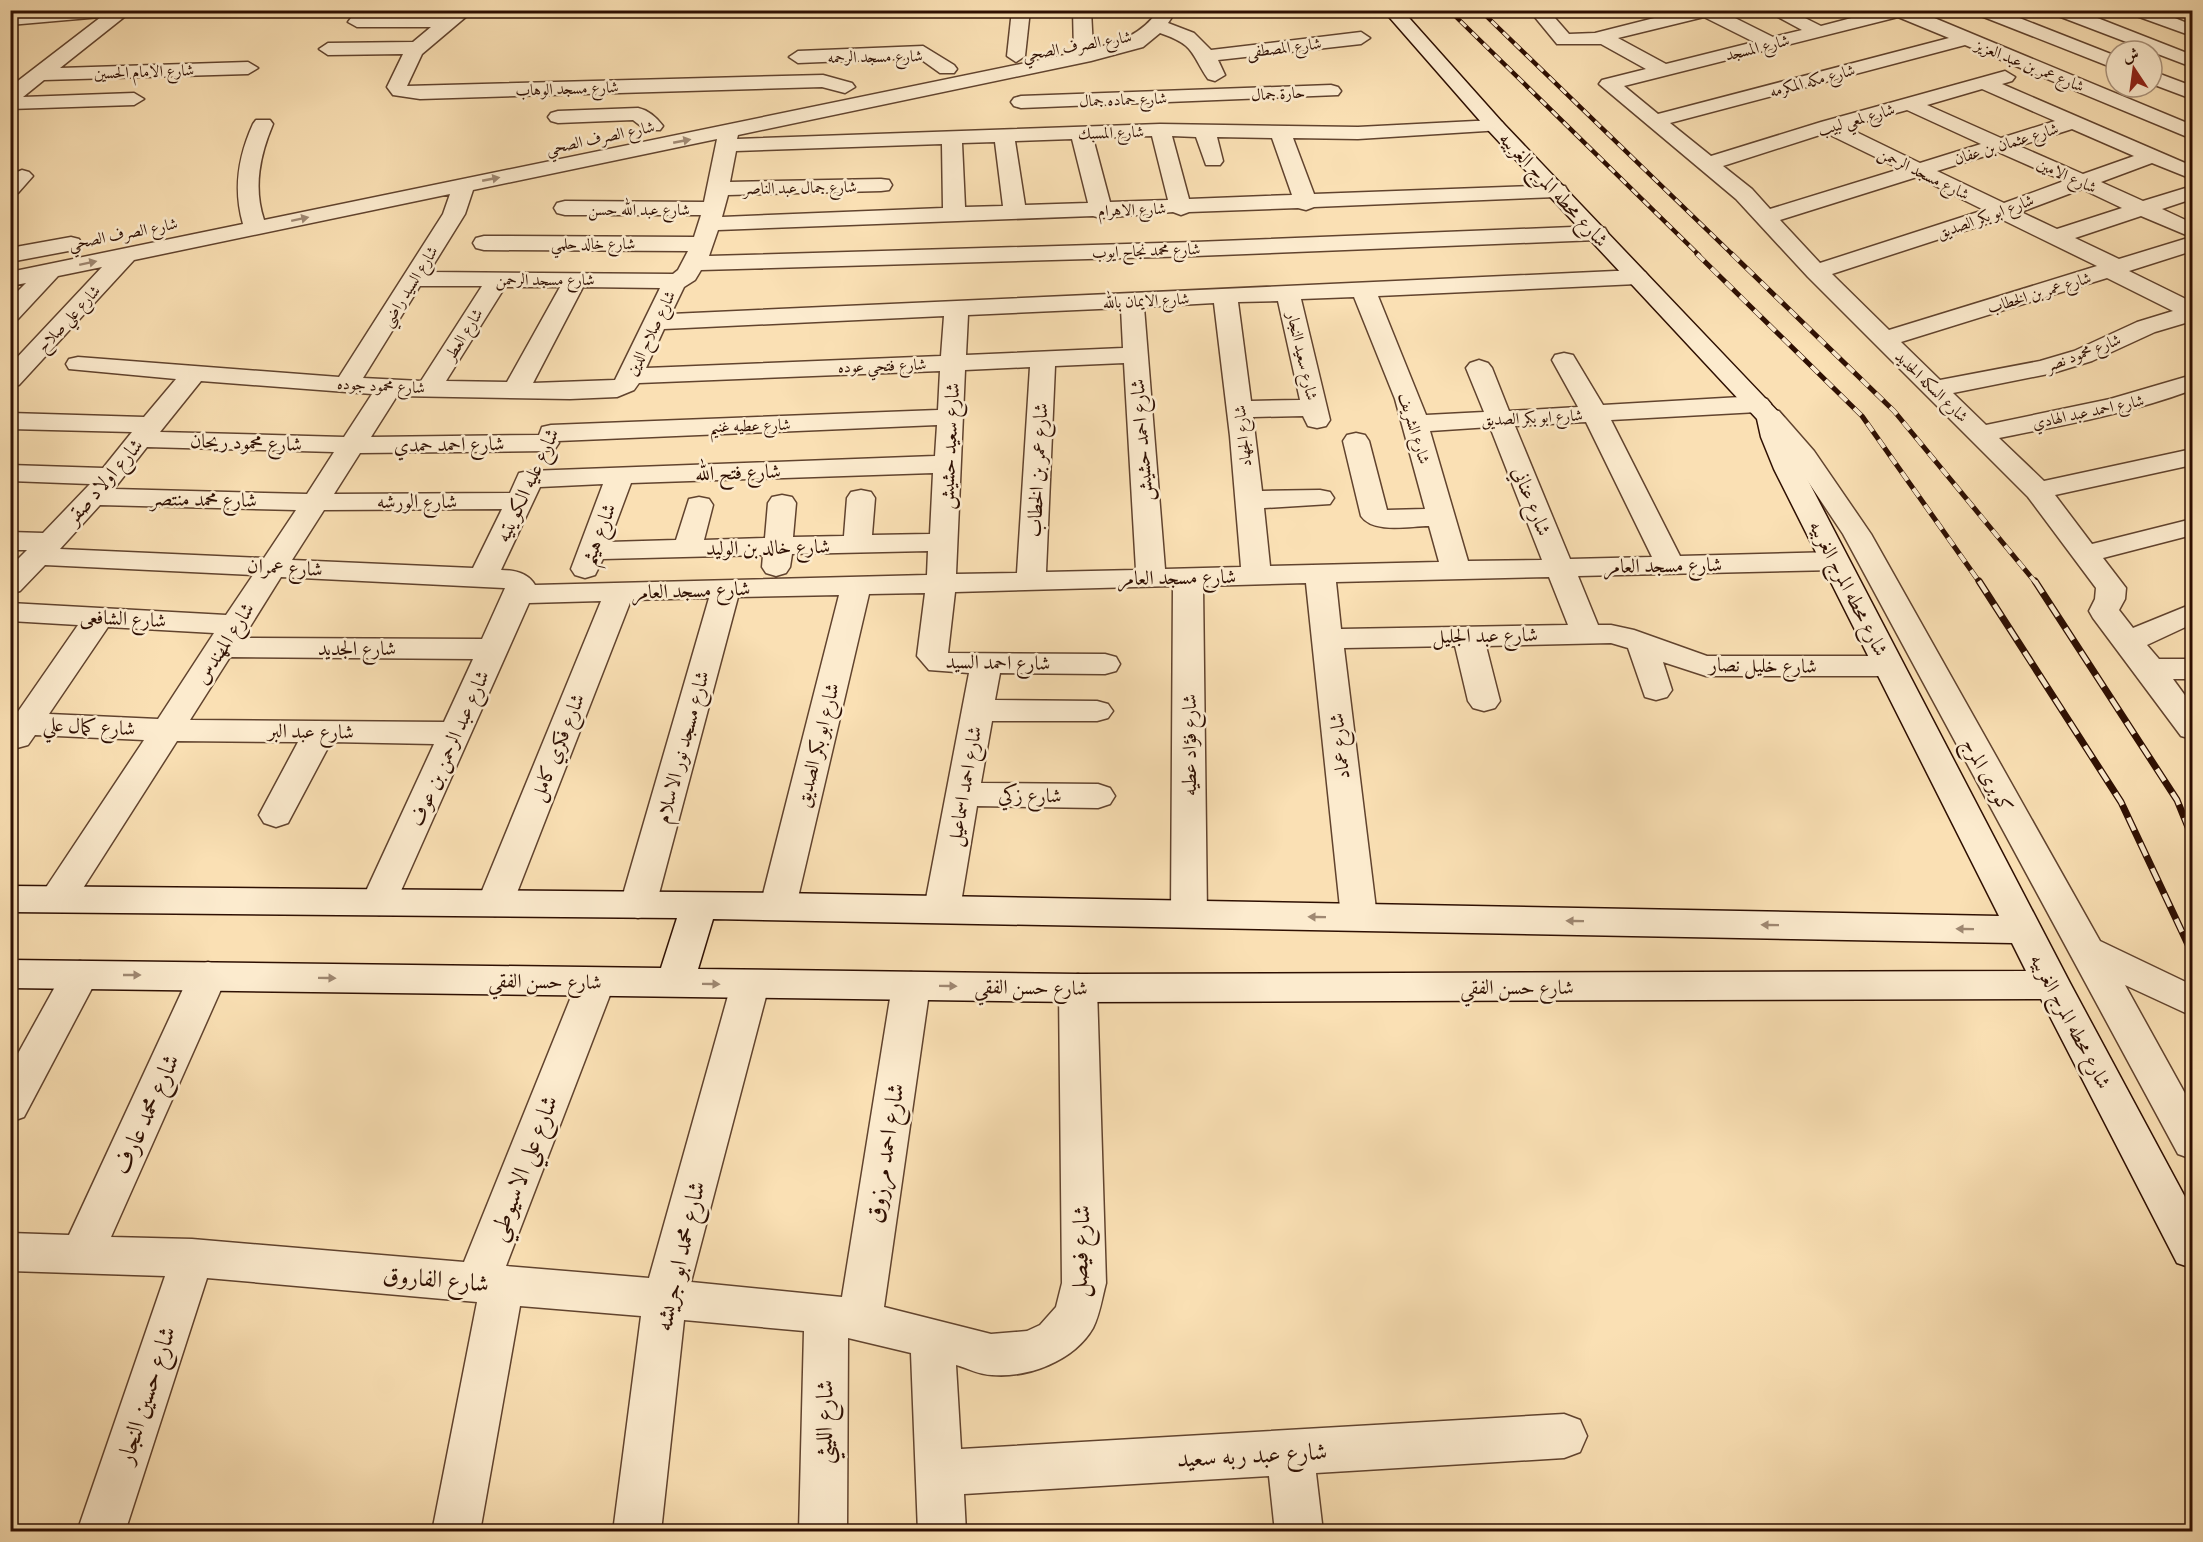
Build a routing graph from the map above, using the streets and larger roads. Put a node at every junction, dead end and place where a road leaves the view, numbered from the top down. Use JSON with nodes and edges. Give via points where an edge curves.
{"nodes":[{"id":1,"x":1021,"y":10,"type":"edge"},
{"id":2,"x":1082,"y":10,"type":"edge"},
{"id":3,"x":1392,"y":10,"type":"edge"},
{"id":4,"x":1538,"y":10,"type":"edge"},
{"id":5,"x":1774,"y":10,"type":"edge"},
{"id":6,"x":1841,"y":10,"type":"edge"},
{"id":7,"x":1982,"y":10,"type":"edge"},
{"id":8,"x":2060,"y":10,"type":"edge"},
{"id":9,"x":2137,"y":10,"type":"edge"},
{"id":10,"x":123,"y":11,"type":"edge"},
{"id":11,"x":1705,"y":11,"type":"edge"},
{"id":12,"x":1903,"y":11,"type":"edge"},
{"id":13,"x":458,"y":16,"type":"edge"},
{"id":14,"x":10,"y":20,"type":"edge"},
{"id":15,"x":1864,"y":21,"type":"junction"},
{"id":16,"x":357,"y":22,"type":"dead end"},
{"id":17,"x":1662,"y":22,"type":"junction"},
{"id":18,"x":2184,"y":22,"type":"edge"},
{"id":19,"x":1156,"y":24,"type":"edge"},
{"id":20,"x":2193,"y":31,"type":"edge"},
{"id":21,"x":1819,"y":32,"type":"junction"},
{"id":22,"x":1601,"y":37,"type":"junction"},
{"id":23,"x":1361,"y":38,"type":"dead end"},
{"id":24,"x":1967,"y":39,"type":"junction"},
{"id":25,"x":1772,"y":44,"type":"junction"},
{"id":26,"x":416,"y":48,"type":"junction"},
{"id":27,"x":328,"y":49,"type":"dead end"},
{"id":28,"x":1084,"y":49,"type":"junction"},
{"id":29,"x":1727,"y":55,"type":"junction"},
{"id":30,"x":1207,"y":56,"type":"junction"},
{"id":31,"x":798,"y":57,"type":"dead end"},
{"id":32,"x":2104,"y":58,"type":"edge"},
{"id":33,"x":2193,"y":61,"type":"edge"},
{"id":34,"x":1017,"y":63,"type":"junction"},
{"id":35,"x":248,"y":68,"type":"dead end"},
{"id":36,"x":947,"y":69,"type":"junction"},
{"id":37,"x":1664,"y":71,"type":"junction"},
{"id":38,"x":41,"y":74,"type":"junction"},
{"id":39,"x":2005,"y":77,"type":"dead end"},
{"id":40,"x":2164,"y":82,"type":"edge"},
{"id":41,"x":1983,"y":83,"type":"junction"},
{"id":42,"x":1609,"y":84,"type":"joint"},
{"id":43,"x":845,"y":87,"type":"junction"},
{"id":44,"x":1331,"y":90,"type":"dead end"},
{"id":45,"x":2193,"y":93,"type":"edge"},
{"id":46,"x":1225,"y":96,"type":"junction"},
{"id":47,"x":10,"y":97,"type":"edge"},
{"id":48,"x":134,"y":99,"type":"dead end"},
{"id":49,"x":1021,"y":102,"type":"junction"},
{"id":50,"x":10,"y":103,"type":"edge"},
{"id":51,"x":1909,"y":104,"type":"junction"},
{"id":52,"x":558,"y":117,"type":"dead end"},
{"id":53,"x":1656,"y":121,"type":"junction"},
{"id":54,"x":2073,"y":122,"type":"junction"},
{"id":55,"x":263,"y":124,"type":"dead end"},
{"id":56,"x":653,"y":126,"type":"junction"},
{"id":57,"x":1495,"y":126,"type":"junction"},
{"id":58,"x":1828,"y":126,"type":"junction"},
{"id":59,"x":1160,"y":130,"type":"junction"},
{"id":60,"x":1205,"y":131,"type":"junction"},
{"id":61,"x":1241,"y":131,"type":"junction"},
{"id":62,"x":1280,"y":131,"type":"junction"},
{"id":63,"x":2193,"y":132,"type":"edge"},
{"id":64,"x":1081,"y":133,"type":"junction"},
{"id":65,"x":607,"y":135,"type":"dead end"},
{"id":66,"x":1004,"y":135,"type":"junction"},
{"id":67,"x":1026,"y":135,"type":"junction"},
{"id":68,"x":952,"y":137,"type":"junction"},
{"id":69,"x":727,"y":139,"type":"junction"},
{"id":70,"x":884,"y":140,"type":"junction"},
{"id":71,"x":2000,"y":145,"type":"junction"},
{"id":72,"x":2153,"y":156,"type":"junction"},
{"id":73,"x":1213,"y":161,"type":"dead end"},
{"id":74,"x":1708,"y":164,"type":"junction"},
{"id":75,"x":1918,"y":170,"type":"junction"},
{"id":76,"x":2193,"y":173,"type":"edge"},
{"id":77,"x":2082,"y":181,"type":"junction"},
{"id":78,"x":464,"y":185,"type":"junction"},
{"id":79,"x":881,"y":185,"type":"junction"},
{"id":80,"x":1557,"y":191,"type":"junction"},
{"id":81,"x":2193,"y":192,"type":"edge"},
{"id":82,"x":1306,"y":203,"type":"junction"},
{"id":83,"x":271,"y":204,"type":"dead end"},
{"id":84,"x":565,"y":208,"type":"dead end"},
{"id":85,"x":1181,"y":208,"type":"junction"},
{"id":86,"x":2143,"y":208,"type":"junction"},
{"id":87,"x":2001,"y":210,"type":"junction"},
{"id":88,"x":1101,"y":211,"type":"junction"},
{"id":89,"x":225,"y":213,"type":"dead end"},
{"id":90,"x":1015,"y":214,"type":"junction"},
{"id":91,"x":954,"y":216,"type":"junction"},
{"id":92,"x":1767,"y":217,"type":"junction"},
{"id":93,"x":252,"y":218,"type":"junction"},
{"id":94,"x":879,"y":219,"type":"junction"},
{"id":95,"x":707,"y":226,"type":"junction"},
{"id":96,"x":2193,"y":231,"type":"edge"},
{"id":97,"x":1597,"y":233,"type":"junction"},
{"id":98,"x":2056,"y":237,"type":"junction"},
{"id":99,"x":90,"y":240,"type":"dead end"},
{"id":100,"x":484,"y":243,"type":"dead end"},
{"id":101,"x":2193,"y":244,"type":"edge"},
{"id":102,"x":10,"y":255,"type":"edge"},
{"id":103,"x":126,"y":255,"type":"junction"},
{"id":104,"x":2113,"y":269,"type":"junction"},
{"id":105,"x":50,"y":271,"type":"junction"},
{"id":106,"x":1816,"y":272,"type":"junction"},
{"id":107,"x":1637,"y":276,"type":"junction"},
{"id":108,"x":10,"y":279,"type":"edge"},
{"id":109,"x":413,"y":279,"type":"junction"},
{"id":110,"x":498,"y":279,"type":"junction"},
{"id":111,"x":576,"y":279,"type":"junction"},
{"id":112,"x":677,"y":281,"type":"junction"},
{"id":113,"x":1363,"y":289,"type":"junction"},
{"id":114,"x":1288,"y":293,"type":"junction"},
{"id":115,"x":1225,"y":296,"type":"junction"},
{"id":116,"x":1132,"y":301,"type":"junction"},
{"id":117,"x":956,"y":308,"type":"junction"},
{"id":118,"x":2193,"y":312,"type":"edge"},
{"id":119,"x":10,"y":314,"type":"edge"},
{"id":120,"x":655,"y":322,"type":"junction"},
{"id":121,"x":1885,"y":339,"type":"junction"},
{"id":122,"x":1136,"y":355,"type":"junction"},
{"id":123,"x":1043,"y":359,"type":"junction"},
{"id":124,"x":1564,"y":360,"type":"dead end"},
{"id":125,"x":953,"y":362,"type":"junction"},
{"id":126,"x":78,"y":364,"type":"dead end"},
{"id":127,"x":1479,"y":368,"type":"dead end"},
{"id":128,"x":193,"y":374,"type":"junction"},
{"id":129,"x":629,"y":376,"type":"junction"},
{"id":130,"x":10,"y":380,"type":"edge"},
{"id":131,"x":2193,"y":382,"type":"edge"},
{"id":132,"x":347,"y":384,"type":"junction"},
{"id":133,"x":389,"y":388,"type":"junction"},
{"id":134,"x":429,"y":388,"type":"junction"},
{"id":135,"x":1935,"y":389,"type":"junction"},
{"id":136,"x":516,"y":390,"type":"junction"},
{"id":137,"x":570,"y":391,"type":"junction"},
{"id":138,"x":1239,"y":409,"type":"junction"},
{"id":139,"x":1764,"y":411,"type":"junction"},
{"id":140,"x":1595,"y":414,"type":"junction"},
{"id":141,"x":950,"y":417,"type":"junction"},
{"id":142,"x":1500,"y":419,"type":"junction"},
{"id":143,"x":10,"y":421,"type":"edge"},
{"id":144,"x":1414,"y":424,"type":"junction"},
{"id":145,"x":146,"y":432,"type":"junction"},
{"id":146,"x":1981,"y":434,"type":"junction"},
{"id":147,"x":548,"y":438,"type":"junction"},
{"id":148,"x":1356,"y":441,"type":"dead end"},
{"id":149,"x":352,"y":445,"type":"junction"},
{"id":150,"x":2193,"y":457,"type":"edge"},
{"id":151,"x":947,"y":464,"type":"junction"},
{"id":152,"x":10,"y":473,"type":"edge"},
{"id":153,"x":620,"y":476,"type":"junction"},
{"id":154,"x":101,"y":486,"type":"junction"},
{"id":155,"x":524,"y":490,"type":"junction"},
{"id":156,"x":2038,"y":491,"type":"junction"},
{"id":157,"x":861,"y":498,"type":"dead end"},
{"id":158,"x":1320,"y":498,"type":"dead end"},
{"id":159,"x":1249,"y":500,"type":"junction"},
{"id":160,"x":315,"y":502,"type":"junction"},
{"id":161,"x":783,"y":503,"type":"dead end"},
{"id":162,"x":699,"y":505,"type":"dead end"},
{"id":163,"x":1441,"y":517,"type":"junction"},
{"id":164,"x":2193,"y":527,"type":"edge"},
{"id":165,"x":10,"y":541,"type":"edge"},
{"id":166,"x":943,"y":542,"type":"junction"},
{"id":167,"x":857,"y":544,"type":"junction"},
{"id":168,"x":778,"y":546,"type":"junction"},
{"id":169,"x":43,"y":549,"type":"junction"},
{"id":170,"x":688,"y":549,"type":"junction"},
{"id":171,"x":592,"y":551,"type":"junction"},
{"id":172,"x":2085,"y":554,"type":"junction"},
{"id":173,"x":1835,"y":561,"type":"junction"},
{"id":174,"x":1670,"y":565,"type":"junction"},
{"id":175,"x":272,"y":566,"type":"junction"},
{"id":176,"x":1559,"y":568,"type":"junction"},
{"id":177,"x":1456,"y":570,"type":"junction"},
{"id":178,"x":1320,"y":574,"type":"junction"},
{"id":179,"x":1256,"y":575,"type":"junction"},
{"id":180,"x":1188,"y":577,"type":"junction"},
{"id":181,"x":483,"y":578,"type":"junction"},
{"id":182,"x":1151,"y":578,"type":"junction"},
{"id":183,"x":1031,"y":581,"type":"junction"},
{"id":184,"x":941,"y":583,"type":"junction"},
{"id":185,"x":10,"y":585,"type":"edge"},
{"id":186,"x":856,"y":585,"type":"junction"},
{"id":187,"x":773,"y":588,"type":"junction"},
{"id":188,"x":726,"y":589,"type":"junction"},
{"id":189,"x":619,"y":592,"type":"junction"},
{"id":190,"x":576,"y":593,"type":"junction"},
{"id":191,"x":518,"y":594,"type":"junction"},
{"id":192,"x":10,"y":612,"type":"edge"},
{"id":193,"x":2193,"y":613,"type":"edge"},
{"id":194,"x":100,"y":616,"type":"junction"},
{"id":195,"x":1586,"y":633,"type":"junction"},
{"id":196,"x":1468,"y":635,"type":"junction"},
{"id":197,"x":229,"y":636,"type":"junction"},
{"id":198,"x":1327,"y":639,"type":"junction"},
{"id":199,"x":1641,"y":642,"type":"junction"},
{"id":200,"x":2127,"y":642,"type":"junction"},
{"id":201,"x":493,"y":649,"type":"junction"},
{"id":202,"x":986,"y":663,"type":"junction"},
{"id":203,"x":1105,"y":664,"type":"dead end"},
{"id":204,"x":1889,"y":666,"type":"junction"},
{"id":205,"x":2150,"y":669,"type":"junction"},
{"id":206,"x":2193,"y":669,"type":"edge"},
{"id":207,"x":1656,"y":690,"type":"dead end"},
{"id":208,"x":1484,"y":701,"type":"dead end"},
{"id":209,"x":978,"y":710,"type":"junction"},
{"id":210,"x":1097,"y":711,"type":"dead end"},
{"id":211,"x":2190,"y":720,"type":"edge"},
{"id":212,"x":168,"y":730,"type":"junction"},
{"id":213,"x":321,"y":730,"type":"junction"},
{"id":214,"x":16,"y":731,"type":"edge"},
{"id":215,"x":455,"y":733,"type":"junction"},
{"id":216,"x":962,"y":794,"type":"junction"},
{"id":217,"x":1098,"y":796,"type":"dead end"},
{"id":218,"x":276,"y":815,"type":"dead end"},
{"id":219,"x":58,"y":898,"type":"junction"},
{"id":220,"x":10,"y":899,"type":"edge"},
{"id":221,"x":379,"y":902,"type":"junction"},
{"id":222,"x":495,"y":903,"type":"junction"},
{"id":223,"x":638,"y":905,"type":"junction"},
{"id":224,"x":699,"y":905,"type":"junction"},
{"id":225,"x":778,"y":906,"type":"junction"},
{"id":226,"x":942,"y":909,"type":"junction"},
{"id":227,"x":1189,"y":914,"type":"junction"},
{"id":228,"x":1359,"y":917,"type":"junction"},
{"id":229,"x":2023,"y":930,"type":"junction"},
{"id":230,"x":2088,"y":951,"type":"junction"},
{"id":231,"x":10,"y":975,"type":"edge"},
{"id":232,"x":80,"y":975,"type":"junction"},
{"id":233,"x":208,"y":976,"type":"junction"},
{"id":234,"x":596,"y":982,"type":"junction"},
{"id":235,"x":675,"y":983,"type":"junction"},
{"id":236,"x":750,"y":985,"type":"junction"},
{"id":237,"x":2052,"y":985,"type":"junction"},
{"id":238,"x":911,"y":986,"type":"junction"},
{"id":239,"x":1078,"y":988,"type":"junction"},
{"id":240,"x":2193,"y":1001,"type":"edge"},
{"id":241,"x":10,"y":1106,"type":"edge"},
{"id":242,"x":2190,"y":1125,"type":"edge"},
{"id":243,"x":2193,"y":1250,"type":"edge"},
{"id":244,"x":10,"y":1252,"type":"edge"},
{"id":245,"x":83,"y":1252,"type":"junction"},
{"id":246,"x":192,"y":1258,"type":"junction"},
{"id":247,"x":491,"y":1283,"type":"junction"},
{"id":248,"x":665,"y":1299,"type":"junction"},
{"id":249,"x":843,"y":1316,"type":"junction"},
{"id":250,"x":932,"y":1338,"type":"junction"},
{"id":251,"x":1564,"y":1436,"type":"dead end"},
{"id":252,"x":1290,"y":1453,"type":"junction"},
{"id":253,"x":939,"y":1473,"type":"junction"},
{"id":254,"x":101,"y":1532,"type":"edge"},
{"id":255,"x":456,"y":1532,"type":"edge"},
{"id":256,"x":637,"y":1532,"type":"edge"},
{"id":257,"x":823,"y":1532,"type":"edge"},
{"id":258,"x":942,"y":1532,"type":"edge"},
{"id":259,"x":1299,"y":1532,"type":"edge"}],
"edges":[{"from":1,"to":34,"type":"street"},
{"from":2,"to":28,"type":"street"},
{"from":3,"to":57,"type":"street","name":"شارع محطه المرج الغربيه"},
{"from":4,"to":22,"type":"street","via":[[1564,40]]},
{"from":5,"to":21,"type":"street"},
{"from":6,"to":15,"type":"street"},
{"from":7,"to":32,"type":"street"},
{"from":8,"to":33,"type":"street"},
{"from":9,"to":18,"type":"street"},
{"from":10,"to":14,"type":"street"},
{"from":10,"to":38,"type":"street"},
{"from":11,"to":17,"type":"street"},
{"from":11,"to":25,"type":"street"},
{"from":12,"to":15,"type":"street","name":"شارع المسجد"},
{"from":12,"to":24,"type":"street","name":"شارع عمر بن عبد العزيز"},
{"from":13,"to":16,"type":"street"},
{"from":13,"to":26,"type":"street","name":"شارع مسجد الوهاب"},
{"from":15,"to":21,"type":"street","name":"شارع المسجد"},
{"from":17,"to":22,"type":"street"},
{"from":17,"to":29,"type":"street"},
{"from":18,"to":20,"type":"street"},
{"from":19,"to":28,"type":"street","name":"شارع الصرف الصحي","via":[[1141,41],[1130,46]]},
{"from":19,"to":30,"type":"street","via":[[1192,40]]},
{"from":21,"to":25,"type":"street","name":"شارع المسجد"},
{"from":22,"to":37,"type":"street"},
{"from":23,"to":30,"type":"street","name":"شارع المصطفى"},
{"from":24,"to":53,"type":"street","name":"شارع مكه المكرمه"},
{"from":24,"to":63,"type":"street","name":"شارع عمر بن عبد العزيز"},
{"from":25,"to":29,"type":"street","name":"شارع المسجد"},
{"from":26,"to":27,"type":"street"},
{"from":26,"to":43,"type":"street","name":"شارع مسجد الوهاب","via":[[401,70],[397,87],[400,91],[823,81]]},
{"from":28,"to":34,"type":"street","name":"شارع الصرف الصحي"},
{"from":29,"to":37,"type":"street","name":"شارع المسجد"},
{"from":30,"to":46,"type":"street"},
{"from":31,"to":36,"type":"street","name":"شارع مسجد الرحمه","via":[[923,52]]},
{"from":34,"to":36,"type":"street","name":"شارع الصرف الصحي"},
{"from":34,"to":49,"type":"street"},
{"from":34,"to":69,"type":"street","name":"شارع الصرف الصحي"},
{"from":35,"to":38,"type":"street","name":"شارع الامام الحسين"},
{"from":36,"to":43,"type":"street","name":"شارع الصرف الصحي"},
{"from":37,"to":42,"type":"street","name":"شارع المسجد"},
{"from":38,"to":47,"type":"street"},
{"from":39,"to":41,"type":"street","name":"شارع لمعي لبيب"},
{"from":40,"to":45,"type":"street"},
{"from":41,"to":51,"type":"street","name":"شارع لمعي لبيب"},
{"from":41,"to":54,"type":"street"},
{"from":42,"to":53,"type":"street","name":"شارع السكه الحديد"},
{"from":43,"to":56,"type":"street","name":"شارع الصرف الصحي"},
{"from":44,"to":46,"type":"street","name":"حارة جمال"},
{"from":46,"to":49,"type":"street","name":"شارع حماده جمال"},
{"from":46,"to":61,"type":"street"},
{"from":48,"to":50,"type":"street"},
{"from":49,"to":67,"type":"street"},
{"from":51,"to":58,"type":"street","name":"شارع لمعي لبيب"},
{"from":51,"to":71,"type":"street","name":"شارع الامين"},
{"from":52,"to":56,"type":"street","via":[[638,114]]},
{"from":53,"to":74,"type":"street","name":"شارع السكه الحديد"},
{"from":54,"to":71,"type":"street","name":"شارع عثمان بن عفان"},
{"from":54,"to":72,"type":"street"},
{"from":55,"to":93,"type":"street","via":[[248,166]]},
{"from":56,"to":65,"type":"street","name":"شارع الصرف الصحي"},
{"from":57,"to":62,"type":"street","name":"شارع المسبك","via":[[1358,133]]},
{"from":57,"to":80,"type":"street","name":"شارع محطه المرج الغربيه"},
{"from":58,"to":74,"type":"street","name":"شارع لمعي لبيب"},
{"from":58,"to":75,"type":"street","name":"شارع مسجد الرحمن"},
{"from":59,"to":60,"type":"street","name":"شارع المسبك"},
{"from":59,"to":64,"type":"street","name":"شارع المسبك"},
{"from":59,"to":85,"type":"street"},
{"from":60,"to":61,"type":"street","name":"شارع المسبك"},
{"from":60,"to":73,"type":"street"},
{"from":61,"to":62,"type":"street","name":"شارع المسبك"},
{"from":62,"to":82,"type":"street"},
{"from":64,"to":67,"type":"street","name":"شارع المسبك"},
{"from":64,"to":88,"type":"street"},
{"from":66,"to":67,"type":"street","name":"شارع المسبك"},
{"from":66,"to":68,"type":"street","name":"شارع المسبك"},
{"from":66,"to":90,"type":"street"},
{"from":68,"to":70,"type":"street","name":"شارع المسبك"},
{"from":68,"to":91,"type":"street"},
{"from":69,"to":70,"type":"street","name":"شارع المسبك"},
{"from":78,"to":69,"type":"street","name":"شارع الصرف الصحي","one_way":true},
{"from":69,"to":95,"type":"street"},
{"from":70,"to":79,"type":"street"},
{"from":71,"to":75,"type":"street","name":"شارع عثمان بن عفان"},
{"from":71,"to":77,"type":"street","name":"شارع الامين"},
{"from":72,"to":76,"type":"street"},
{"from":72,"to":77,"type":"street","name":"شارع ابو بكر الصديق"},
{"from":74,"to":92,"type":"street","name":"شارع السكه الحديد"},
{"from":75,"to":87,"type":"street","name":"شارع مسجد الرحمن"},
{"from":75,"to":92,"type":"street","name":"شارع عثمان بن عفان"},
{"from":77,"to":86,"type":"street","name":"شارع الامين"},
{"from":77,"to":87,"type":"street","name":"شارع ابو بكر الصديق"},
{"from":93,"to":78,"type":"street","name":"شارع الصرف الصحي","one_way":true},
{"from":78,"to":109,"type":"street","name":"شارع السيد راضي","via":[[454,214]]},
{"from":79,"to":94,"type":"street"},
{"from":79,"to":95,"type":"street","name":"شارع جمال عبد الناصر"},
{"from":80,"to":82,"type":"street","name":"شارع الاهرام"},
{"from":80,"to":97,"type":"street","name":"شارع محطه المرج الغربيه"},
{"from":81,"to":86,"type":"street"},
{"from":82,"to":85,"type":"street","name":"شارع الاهرام"},
{"from":83,"to":93,"type":"street","name":"شارع الصرف الصحي"},
{"from":84,"to":95,"type":"street","name":"شارع عبد الله حسن"},
{"from":85,"to":88,"type":"street","name":"شارع الاهرام"},
{"from":86,"to":96,"type":"street","name":"شارع الامين"},
{"from":86,"to":98,"type":"street"},
{"from":87,"to":98,"type":"street","name":"شارع مسجد الرحمن"},
{"from":87,"to":106,"type":"street","name":"شارع ابو بكر الصديق"},
{"from":88,"to":90,"type":"street","name":"شارع الاهرام"},
{"from":89,"to":93,"type":"street","name":"شارع الصرف الصحي"},
{"from":90,"to":91,"type":"street","name":"شارع الاهرام"},
{"from":91,"to":94,"type":"street","name":"شارع الاهرام"},
{"from":92,"to":106,"type":"street","name":"شارع السكه الحديد"},
{"from":93,"to":103,"type":"street","name":"شارع الصرف الصحي"},
{"from":94,"to":95,"type":"street","name":"شارع الاهرام"},
{"from":95,"to":97,"type":"street","name":"شارع محمد نجاح ايوب","via":[[1195,249]]},
{"from":95,"to":100,"type":"street","name":"شارع خالد حلمي"},
{"from":95,"to":112,"type":"street","name":"شارع صلاح الدين","via":[[686,276]]},
{"from":97,"to":107,"type":"street","name":"شارع محطه المرج الغربيه"},
{"from":98,"to":104,"type":"street","name":"شارع مسجد الرحمن"},
{"from":99,"to":102,"type":"street","name":"شارع الصرف الصحي"},
{"from":101,"to":104,"type":"street","name":"شارع عمر بن الخطاب"},
{"from":105,"to":103,"type":"street","name":"شارع الصرف الصحي","one_way":true},
{"from":103,"to":130,"type":"street","name":"شارع علي صلاح"},
{"from":104,"to":118,"type":"street"},
{"from":104,"to":121,"type":"street","name":"شارع عمر بن الخطاب"},
{"from":105,"to":108,"type":"street","name":"شارع الصرف الصحي"},
{"from":105,"to":119,"type":"street"},
{"from":106,"to":121,"type":"street","name":"شارع السكه الحديد"},
{"from":107,"to":113,"type":"street","name":"شارع الايمان بالله"},
{"from":107,"to":139,"type":"street","name":"شارع محطه المرج الغربيه"},
{"from":109,"to":110,"type":"street","name":"شارع مسجد الرحمن"},
{"from":109,"to":132,"type":"street","name":"شارع السيد راضي"},
{"from":110,"to":111,"type":"street","name":"شارع مسجد الرحمن"},
{"from":110,"to":134,"type":"street","name":"شارع العطر"},
{"from":111,"to":112,"type":"street","name":"شارع مسجد الرحمن"},
{"from":111,"to":136,"type":"street"},
{"from":112,"to":120,"type":"street","name":"شارع صلاح الدين"},
{"from":113,"to":114,"type":"street","name":"شارع الايمان بالله"},
{"from":113,"to":144,"type":"street","name":"شارع الشريف","via":[[1408,399]]},
{"from":114,"to":115,"type":"street","name":"شارع الايمان بالله"},
{"from":114,"to":138,"type":"street","name":"شارع سعيد النجار","via":[[1316,414]]},
{"from":115,"to":116,"type":"street","name":"شارع الايمان بالله"},
{"from":115,"to":138,"type":"street","name":"شارع الجهاد"},
{"from":116,"to":117,"type":"street","name":"شارع الايمان بالله"},
{"from":116,"to":122,"type":"street","name":"شارع احمد حشيش"},
{"from":117,"to":120,"type":"street","name":"شارع الايمان بالله"},
{"from":117,"to":125,"type":"street","name":"شارع سعيد حشيش"},
{"from":118,"to":135,"type":"street","name":"شارع محمود نصر","via":[[2044,368]]},
{"from":120,"to":129,"type":"street","name":"شارع صلاح الدين"},
{"from":121,"to":135,"type":"street","name":"شارع السكه الحديد"},
{"from":122,"to":123,"type":"street","name":"شارع فتحي عوده"},
{"from":122,"to":182,"type":"street","name":"شارع احمد حشيش"},
{"from":123,"to":125,"type":"street","name":"شارع فتحي عوده"},
{"from":123,"to":183,"type":"street","name":"شارع عمر بن الخطاب"},
{"from":124,"to":140,"type":"street"},
{"from":125,"to":129,"type":"street","name":"شارع فتحي عوده"},
{"from":125,"to":141,"type":"street","name":"شارع سعيد حشيش"},
{"from":126,"to":128,"type":"street","name":"شارع محمود جوده"},
{"from":127,"to":142,"type":"street","name":"شارع عناني"},
{"from":128,"to":132,"type":"street","name":"شارع محمود جوده"},
{"from":128,"to":145,"type":"street","name":"شارع اولاد صقر"},
{"from":129,"to":137,"type":"street","name":"شارع صلاح الدين","via":[[617,390]]},
{"from":131,"to":146,"type":"street","name":"شارع احمد عبد الهادي","via":[[2107,409]]},
{"from":132,"to":133,"type":"street","name":"شارع محمود جوده"},
{"from":133,"to":134,"type":"street","name":"شارع محمود جوده"},
{"from":133,"to":149,"type":"street","name":"شارع المهندس"},
{"from":134,"to":136,"type":"street","name":"شارع محمود جوده"},
{"from":135,"to":146,"type":"street","name":"شارع السكه الحديد"},
{"from":136,"to":137,"type":"street","name":"شارع محمود جوده"},
{"from":137,"to":147,"type":"street","name":"شارع عليه الكويتيه"},
{"from":138,"to":159,"type":"street","name":"شارع الجهاد"},
{"from":139,"to":140,"type":"street","name":"شارع ابو بكر الصديق"},
{"from":139,"to":173,"type":"street","name":"شارع محطه المرج الغربيه","via":[[1779,452]]},
{"from":139,"to":230,"type":"street","name":"كوبرى المرج","via":[[1805,457],[1857,534]]},
{"from":140,"to":142,"type":"street","name":"شارع ابو بكر الصديق"},
{"from":140,"to":174,"type":"street"},
{"from":141,"to":147,"type":"street","name":"شارع عطيه غنيم"},
{"from":141,"to":151,"type":"street","name":"شارع سعيد حشيش"},
{"from":142,"to":144,"type":"street","name":"شارع ابو بكر الصديق"},
{"from":142,"to":176,"type":"street","name":"شارع عناني"},
{"from":143,"to":145,"type":"street"},
{"from":144,"to":163,"type":"street","name":"شارع الشريف"},
{"from":145,"to":149,"type":"street","name":"شارع محمود ريحان"},
{"from":145,"to":154,"type":"street","name":"شارع اولاد صقر"},
{"from":146,"to":156,"type":"street","name":"شارع السكه الحديد"},
{"from":147,"to":149,"type":"street","name":"شارع احمد حمدي"},
{"from":147,"to":155,"type":"street","name":"شارع عليه الكويتيه"},
{"from":148,"to":163,"type":"street","via":[[1375,516]]},
{"from":149,"to":160,"type":"street","name":"شارع المهندس"},
{"from":150,"to":156,"type":"street"},
{"from":151,"to":153,"type":"street","name":"شارع فتح الله"},
{"from":151,"to":166,"type":"street","name":"شارع سعيد حشيش"},
{"from":152,"to":154,"type":"street","name":"شارع محمد منتصر"},
{"from":153,"to":155,"type":"street","name":"شارع فتح الله"},
{"from":153,"to":171,"type":"street","name":"شارع هيثم"},
{"from":154,"to":160,"type":"street","name":"شارع محمد منتصر"},
{"from":154,"to":169,"type":"street","name":"شارع اولاد صقر"},
{"from":155,"to":160,"type":"street","name":"شارع الورشه"},
{"from":155,"to":181,"type":"street","name":"شارع عليه الكويتيه"},
{"from":156,"to":172,"type":"street","name":"شارع السكه الحديد"},
{"from":157,"to":167,"type":"street"},
{"from":158,"to":159,"type":"street"},
{"from":159,"to":179,"type":"street","name":"شارع الجهاد"},
{"from":160,"to":175,"type":"street","name":"شارع المهندس"},
{"from":161,"to":168,"type":"street"},
{"from":162,"to":170,"type":"street"},
{"from":163,"to":177,"type":"street","name":"شارع الشريف"},
{"from":164,"to":172,"type":"street"},
{"from":165,"to":169,"type":"street","name":"شارع عمران"},
{"from":166,"to":167,"type":"street","name":"شارع خالد بن الوليد"},
{"from":166,"to":184,"type":"street","name":"شارع سعيد حشيش"},
{"from":167,"to":168,"type":"street","name":"شارع خالد بن الوليد"},
{"from":168,"to":170,"type":"street","name":"شارع خالد بن الوليد"},
{"from":168,"to":187,"type":"street"},
{"from":169,"to":175,"type":"street","name":"شارع عمران"},
{"from":169,"to":185,"type":"street","name":"شارع اولاد صقر"},
{"from":170,"to":171,"type":"street","name":"شارع خالد بن الوليد"},
{"from":171,"to":190,"type":"street","name":"شارع هيثم"},
{"from":172,"to":200,"type":"street","name":"شارع السكه الحديد","via":[[2111,588],[2104,611]]},
{"from":173,"to":174,"type":"street","name":"شارع مسجد العامر"},
{"from":173,"to":204,"type":"street","name":"شارع محطه المرج الغربيه"},
{"from":174,"to":176,"type":"street","name":"شارع مسجد العامر"},
{"from":175,"to":181,"type":"street","name":"شارع عمران"},
{"from":175,"to":197,"type":"street","name":"شارع المهندس"},
{"from":176,"to":177,"type":"street","name":"شارع مسجد العامر"},
{"from":176,"to":195,"type":"street","name":"شارع عناني"},
{"from":177,"to":178,"type":"street","name":"شارع مسجد العامر"},
{"from":178,"to":179,"type":"street","name":"شارع مسجد العامر"},
{"from":178,"to":198,"type":"street","name":"شارع عماد"},
{"from":179,"to":180,"type":"street","name":"شارع مسجد العامر"},
{"from":180,"to":182,"type":"street","name":"شارع مسجد العامر"},
{"from":180,"to":227,"type":"street","name":"شارع فؤاد عطيه"},
{"from":181,"to":191,"type":"street","name":"شارع عمران","via":[[518,581]]},
{"from":182,"to":183,"type":"street","name":"شارع مسجد العامر"},
{"from":183,"to":184,"type":"street","name":"شارع مسجد العامر"},
{"from":184,"to":186,"type":"street","name":"شارع مسجد العامر"},
{"from":184,"to":202,"type":"street","name":"شارع احمد السيد","via":[[932,656],[940,663]]},
{"from":186,"to":187,"type":"street","name":"شارع مسجد العامر"},
{"from":186,"to":225,"type":"street","name":"شارع ابو بكر الصديق"},
{"from":187,"to":188,"type":"street","name":"شارع مسجد العامر"},
{"from":188,"to":189,"type":"street","name":"شارع مسجد العامر"},
{"from":188,"to":223,"type":"street","name":"شارع مسجد نور الاسلام"},
{"from":189,"to":190,"type":"street","name":"شارع مسجد العامر"},
{"from":189,"to":222,"type":"street","name":"شارع فكري كامل"},
{"from":190,"to":191,"type":"street","name":"شارع مسجد العامر"},
{"from":191,"to":201,"type":"street","name":"شارع عبد الرحمن بن عوف"},
{"from":192,"to":194,"type":"street","name":"شارع الشافعى"},
{"from":193,"to":200,"type":"street"},
{"from":194,"to":197,"type":"street","name":"شارع الشافعى"},
{"from":194,"to":214,"type":"street"},
{"from":195,"to":196,"type":"street","name":"شارع عبد الجليل"},
{"from":195,"to":199,"type":"street","name":"شارع عبد الجليل","via":[[1611,634]]},
{"from":196,"to":198,"type":"street","name":"شارع عبد الجليل"},
{"from":196,"to":208,"type":"street"},
{"from":197,"to":201,"type":"street","name":"شارع الجديد"},
{"from":197,"to":212,"type":"street","name":"شارع المهندس"},
{"from":198,"to":228,"type":"street","name":"شارع عماد"},
{"from":199,"to":204,"type":"street","name":"شارع خليل نصار","via":[[1706,666]]},
{"from":199,"to":207,"type":"street"},
{"from":200,"to":205,"type":"street","name":"شارع السكه الحديد"},
{"from":201,"to":215,"type":"street","name":"شارع عبد الرحمن بن عوف"},
{"from":202,"to":203,"type":"street","name":"شارع احمد السيد"},
{"from":202,"to":209,"type":"street","name":"شارع احمد اسماعيل"},
{"from":204,"to":229,"type":"street","name":"شارع محطه المرج الغربيه"},
{"from":205,"to":206,"type":"street"},
{"from":205,"to":211,"type":"street","name":"شارع السكه الحديد"},
{"from":209,"to":210,"type":"street"},
{"from":209,"to":216,"type":"street","name":"شارع احمد اسماعيل"},
{"from":212,"to":213,"type":"street","name":"شارع عبد البر"},
{"from":212,"to":214,"type":"street","name":"شارع كمال علي"},
{"from":212,"to":219,"type":"street","name":"شارع المهندس"},
{"from":213,"to":215,"type":"street","name":"شارع عبد البر"},
{"from":213,"to":218,"type":"street"},
{"from":215,"to":221,"type":"street","name":"شارع عبد الرحمن بن عوف"},
{"from":216,"to":217,"type":"street","name":"شارع زكي"},
{"from":216,"to":226,"type":"street","name":"شارع احمد اسماعيل"},
{"from":219,"to":220,"type":"street"},
{"from":219,"to":221,"type":"street"},
{"from":221,"to":222,"type":"street"},
{"from":222,"to":223,"type":"street"},
{"from":223,"to":224,"type":"street"},
{"from":224,"to":225,"type":"street"},
{"from":224,"to":235,"type":"street"},
{"from":225,"to":226,"type":"street"},
{"from":226,"to":227,"type":"street"},
{"from":228,"to":227,"type":"street","one_way":true},
{"from":229,"to":228,"type":"street","one_way":true},
{"from":229,"to":237,"type":"street","name":"شارع محطه المرج الغربيه"},
{"from":230,"to":240,"type":"street"},
{"from":230,"to":242,"type":"street","name":"كوبرى المرج"},
{"from":231,"to":232,"type":"street","name":"شارع حسن الفقي"},
{"from":232,"to":233,"type":"street","name":"شارع حسن الفقي","one_way":true},
{"from":232,"to":241,"type":"street"},
{"from":233,"to":234,"type":"street","name":"شارع حسن الفقي","one_way":true},
{"from":233,"to":245,"type":"street","name":"شارع محمد عارف"},
{"from":234,"to":235,"type":"street","name":"شارع حسن الفقي"},
{"from":234,"to":247,"type":"street","name":"شارع علي الاسيوطي","via":[[485,1264],[484,1272]]},
{"from":235,"to":236,"type":"street","name":"شارع حسن الفقي","one_way":true},
{"from":236,"to":238,"type":"street","name":"شارع حسن الفقي"},
{"from":236,"to":248,"type":"street","name":"شارع محمد ابو جريشه"},
{"from":237,"to":239,"type":"street","name":"شارع حسن الفقي"},
{"from":237,"to":243,"type":"street","name":"شارع محطه المرج الغربيه"},
{"from":238,"to":239,"type":"street","name":"شارع حسن الفقي","one_way":true},
{"from":238,"to":249,"type":"street","name":"شارع احمد مرزوق"},
{"from":239,"to":250,"type":"street","name":"شارع فيصل","via":[[1084,1283],[1076,1316],[1056,1339],[1031,1351],[991,1355]]},
{"from":244,"to":245,"type":"street","name":"شارع الفاروق"},
{"from":245,"to":246,"type":"street","name":"شارع الفاروق"},
{"from":246,"to":247,"type":"street","name":"شارع الفاروق"},
{"from":246,"to":254,"type":"street","name":"شارع حسين النجار"},
{"from":247,"to":248,"type":"street","name":"شارع الفاروق"},
{"from":247,"to":255,"type":"street","name":"شارع علي الاسيوطي","via":[[499,1294],[499,1303]]},
{"from":248,"to":249,"type":"street","name":"شارع الفاروق"},
{"from":248,"to":256,"type":"street","name":"شارع محمد ابو جريشه"},
{"from":249,"to":250,"type":"street","name":"شارع فيصل"},
{"from":249,"to":257,"type":"street","name":"شارع الليثي"},
{"from":250,"to":253,"type":"street"},
{"from":251,"to":252,"type":"street","name":"شارع عبد ربه سعيد"},
{"from":252,"to":253,"type":"street","name":"شارع عبد ربه سعيد"},
{"from":252,"to":259,"type":"street"},
{"from":253,"to":258,"type":"street"}]}
